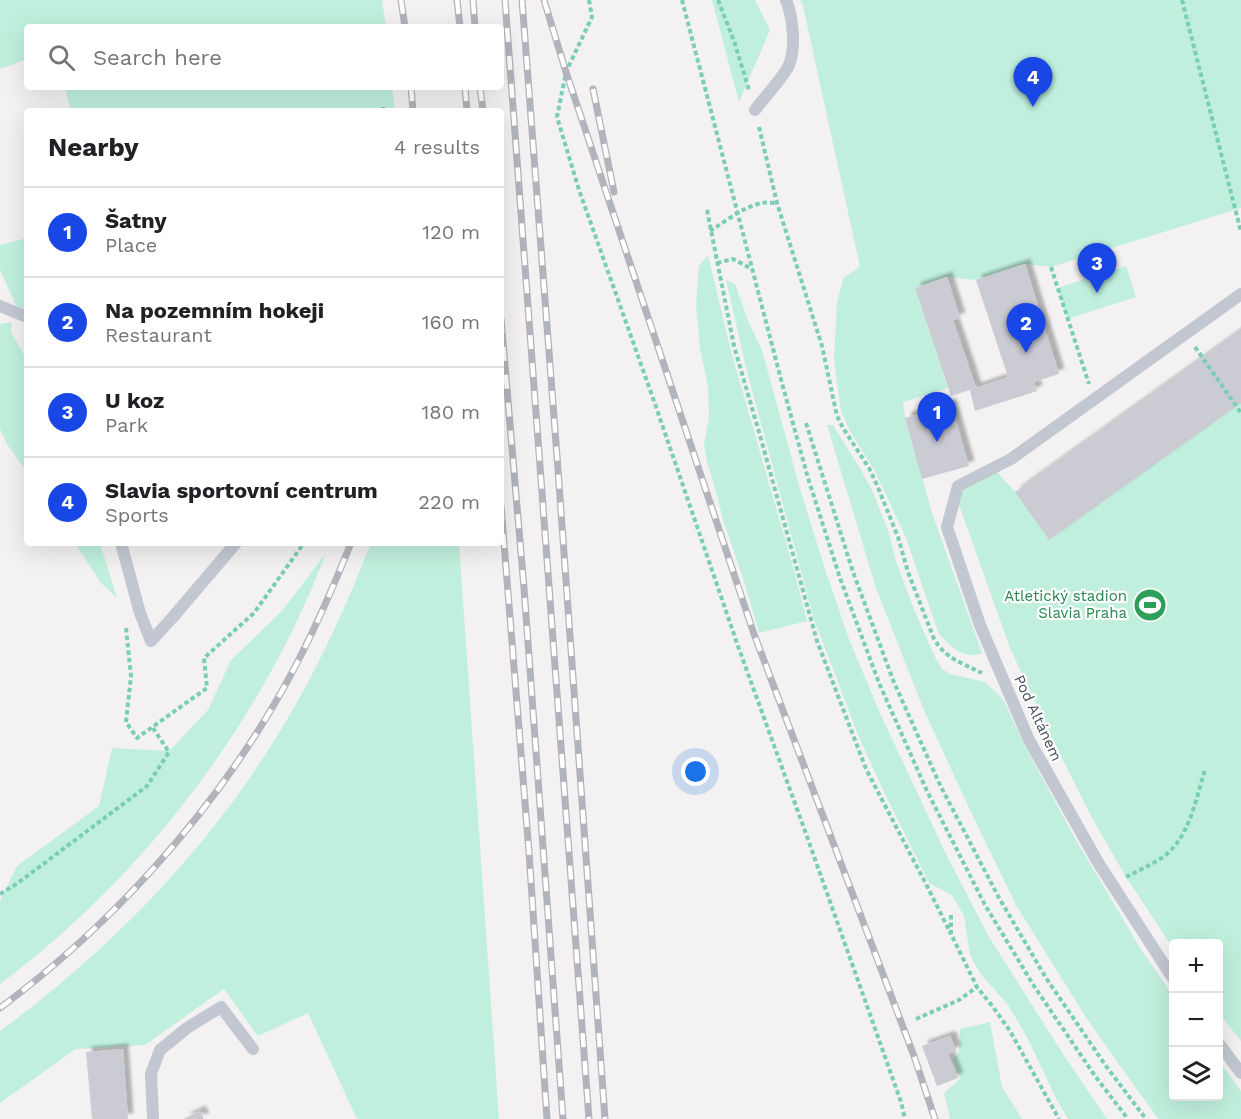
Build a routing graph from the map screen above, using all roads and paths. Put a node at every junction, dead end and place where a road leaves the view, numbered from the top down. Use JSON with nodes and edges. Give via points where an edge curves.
{"nodes":[{"id":1,"x":589,"y":0,"type":"edge"},
{"id":2,"x":682,"y":0,"type":"edge"},
{"id":3,"x":718,"y":0,"type":"edge"},
{"id":4,"x":786,"y":0,"type":"edge"},
{"id":5,"x":1182,"y":0,"type":"edge"},
{"id":6,"x":755,"y":110,"type":"junction"},
{"id":7,"x":777,"y":203,"type":"junction"},
{"id":8,"x":707,"y":210,"type":"dead end"},
{"id":9,"x":737,"y":213,"type":"junction"},
{"id":10,"x":710,"y":231,"type":"junction"},
{"id":11,"x":1241,"y":232,"type":"edge"},
{"id":12,"x":717,"y":263,"type":"junction"},
{"id":13,"x":1051,"y":267,"type":"dead end"},
{"id":14,"x":752,"y":269,"type":"junction"},
{"id":15,"x":1241,"y":294,"type":"edge"},
{"id":16,"x":0,"y":306,"type":"edge"},
{"id":17,"x":24,"y":316,"type":"edge"},
{"id":18,"x":1206,"y":363,"type":"dead end"},
{"id":19,"x":1094,"y":399,"type":"junction"},
{"id":20,"x":1241,"y":413,"type":"edge"},
{"id":21,"x":806,"y":423,"type":"dead end"},
{"id":22,"x":123,"y":546,"type":"edge"},
{"id":23,"x":233,"y":546,"type":"edge"},
{"id":24,"x":301,"y":546,"type":"edge"},
{"id":25,"x":126,"y":620,"type":"dead end"},
{"id":26,"x":990,"y":678,"type":"dead end"},
{"id":27,"x":153,"y":728,"type":"junction"},
{"id":28,"x":1204,"y":770,"type":"dead end"},
{"id":29,"x":1113,"y":886,"type":"junction"},
{"id":30,"x":0,"y":894,"type":"edge"},
{"id":31,"x":951,"y":915,"type":"dead end"},
{"id":32,"x":951,"y":934,"type":"junction"},
{"id":33,"x":1169,"y":974,"type":"edge"},
{"id":34,"x":977,"y":987,"type":"junction"},
{"id":35,"x":916,"y":1019,"type":"dead end"},
{"id":36,"x":1222,"y":1047,"type":"edge"},
{"id":37,"x":253,"y":1049,"type":"dead end"},
{"id":38,"x":1241,"y":1073,"type":"edge"},
{"id":39,"x":153,"y":1119,"type":"edge"},
{"id":40,"x":905,"y":1119,"type":"edge"},
{"id":41,"x":1059,"y":1119,"type":"edge"},
{"id":42,"x":1128,"y":1119,"type":"edge"},
{"id":43,"x":1146,"y":1119,"type":"edge"}],
"edges":[{"from":1,"to":40,"type":"path","via":[[592,17],[566,72],[556,117]]},
{"from":2,"to":9,"type":"path"},
{"from":3,"to":6,"type":"path"},
{"from":4,"to":6,"type":"lane","via":[[792,22],[788,68]]},
{"from":5,"to":11,"type":"path"},
{"from":6,"to":7,"type":"path"},
{"from":7,"to":9,"type":"path","via":[[763,202]]},
{"from":7,"to":26,"type":"path","via":[[822,346],[837,416],[877,485],[934,639],[946,655]]},
{"from":8,"to":10,"type":"path"},
{"from":9,"to":10,"type":"path"},
{"from":9,"to":14,"type":"path"},
{"from":10,"to":12,"type":"path"},
{"from":12,"to":14,"type":"path","via":[[733,259]]},
{"from":12,"to":32,"type":"path","via":[[734,346],[817,641],[866,769]]},
{"from":13,"to":19,"type":"path"},
{"from":14,"to":42,"type":"path","via":[[808,478],[879,683],[927,791],[985,905],[1034,986]]},
{"from":15,"to":19,"type":"lane","name":"Pod Altánem"},
{"from":16,"to":17,"type":"lane"},
{"from":18,"to":20,"type":"path"},
{"from":19,"to":29,"type":"lane","name":"Pod Altánem","via":[[1011,459],[958,486],[947,527],[980,625],[1029,740]]},
{"from":21,"to":43,"type":"path","via":[[877,637],[940,785],[1046,978]]},
{"from":22,"to":23,"type":"lane","via":[[151,641]]},
{"from":24,"to":27,"type":"path","via":[[254,613],[204,658],[207,688]]},
{"from":25,"to":27,"type":"path","via":[[131,676],[126,722],[137,738]]},
{"from":27,"to":30,"type":"path","via":[[169,752],[147,786]]},
{"from":28,"to":29,"type":"path","via":[[1181,838],[1163,856]]},
{"from":29,"to":33,"type":"lane","name":"Pod Altánem"},
{"from":31,"to":32,"type":"path"},
{"from":32,"to":34,"type":"path"},
{"from":34,"to":35,"type":"path","via":[[959,1000]]},
{"from":34,"to":41,"type":"path","via":[[1010,1031]]},
{"from":36,"to":38,"type":"lane"},
{"from":37,"to":39,"type":"lane","via":[[221,1007],[188,1028],[160,1050],[151,1074]]}]}
